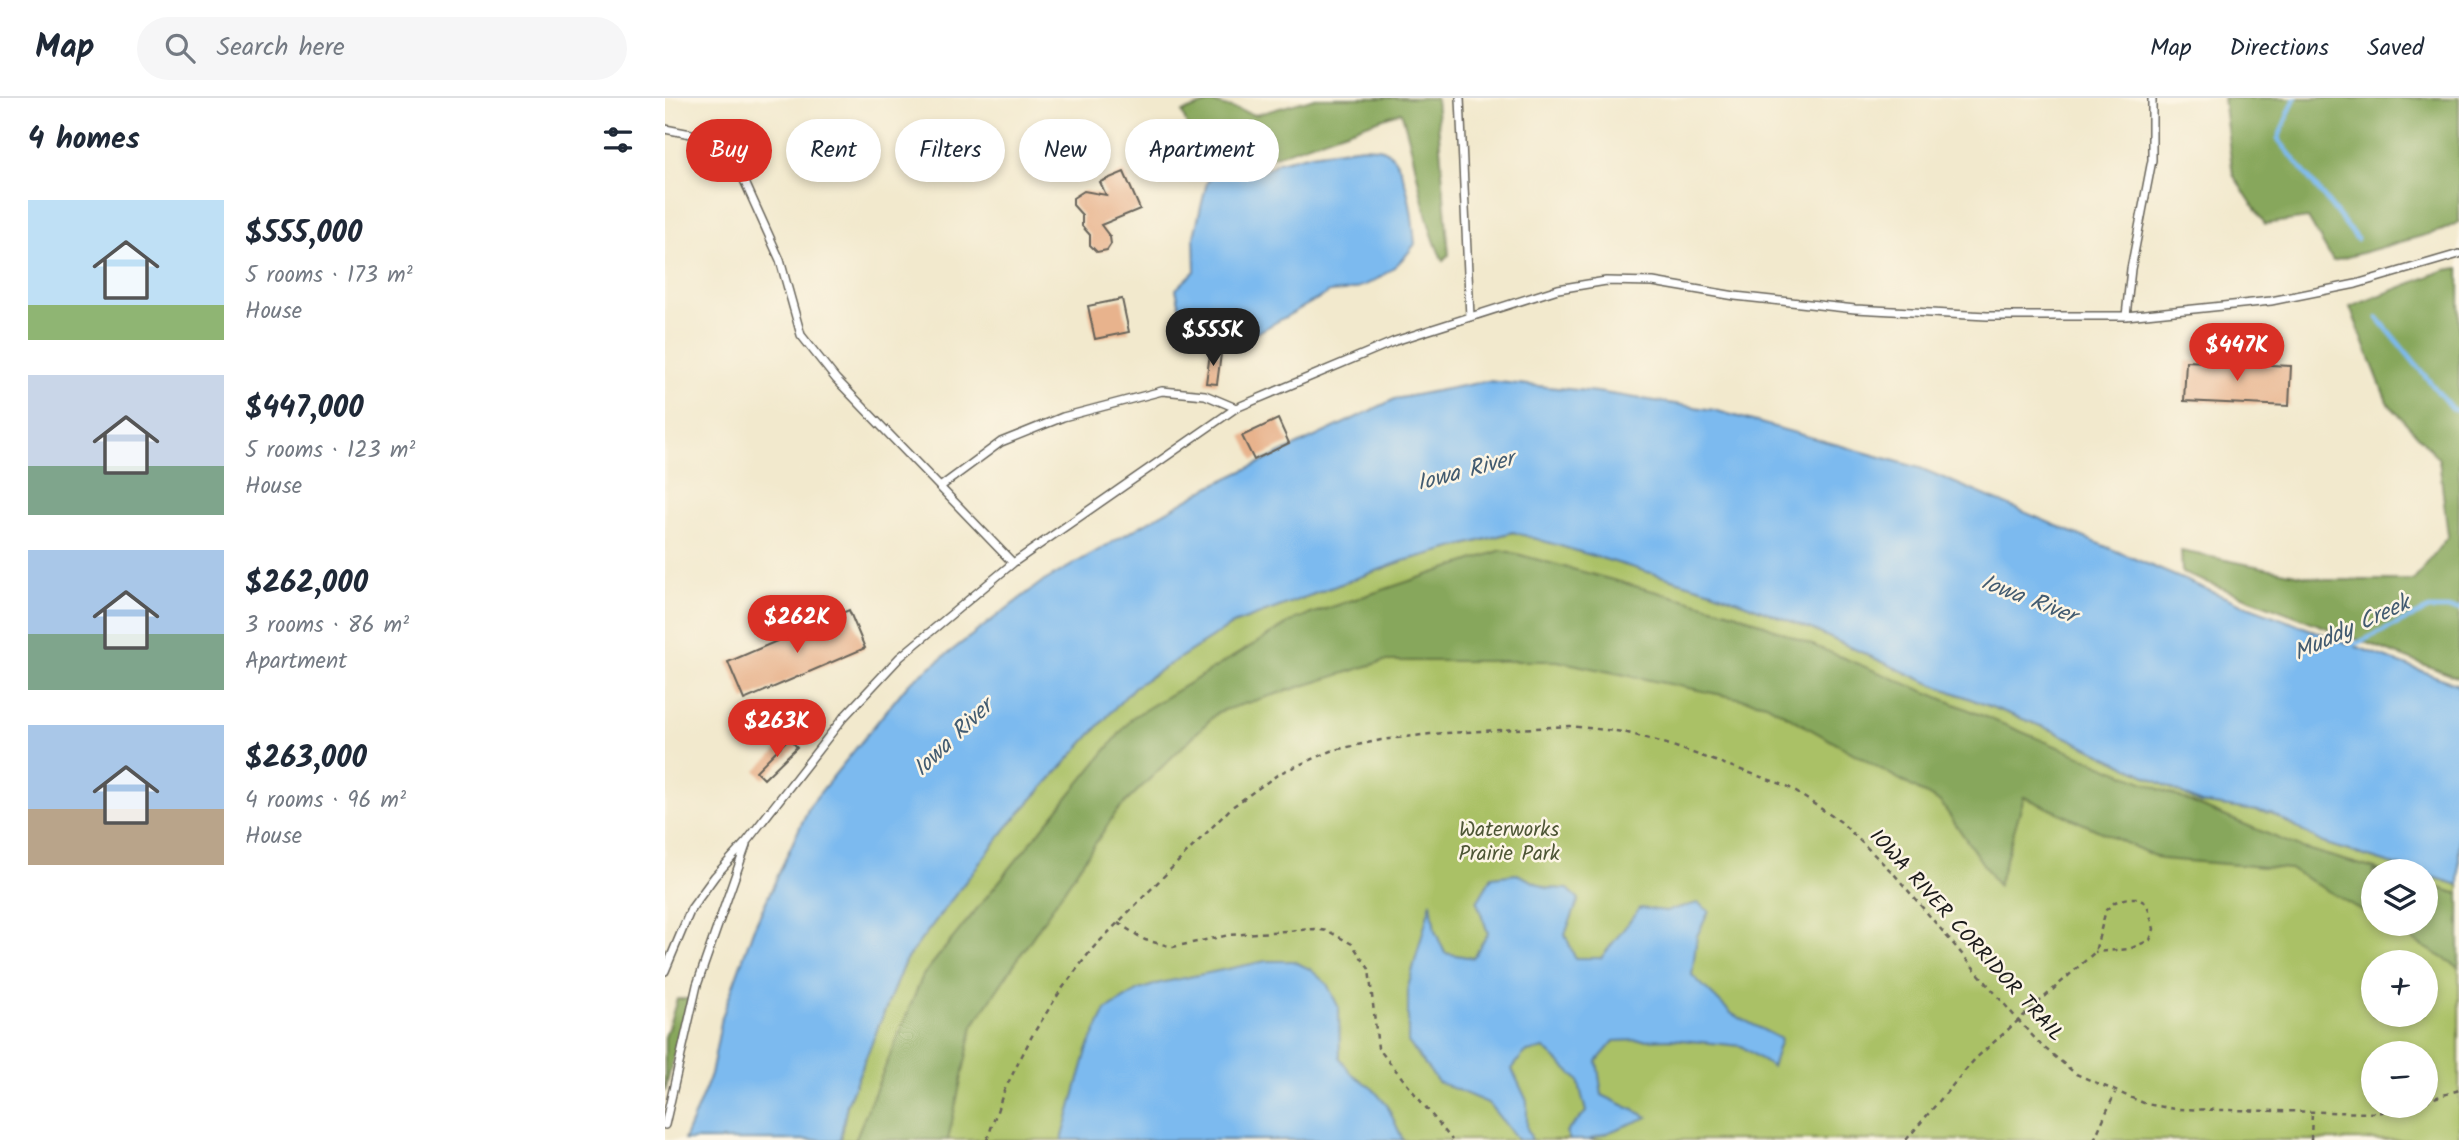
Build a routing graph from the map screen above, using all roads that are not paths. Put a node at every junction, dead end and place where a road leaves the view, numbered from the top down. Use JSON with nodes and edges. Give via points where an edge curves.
{"nodes":[{"id":1,"x":1460,"y":98,"type":"edge"},
{"id":2,"x":2152,"y":98,"type":"edge"},
{"id":3,"x":665,"y":129,"type":"edge"},
{"id":4,"x":2459,"y":254,"type":"edge"},
{"id":5,"x":2126,"y":316,"type":"junction"},
{"id":6,"x":1470,"y":317,"type":"junction"},
{"id":7,"x":1236,"y":408,"type":"junction"},
{"id":8,"x":940,"y":487,"type":"junction"},
{"id":9,"x":1013,"y":563,"type":"junction"},
{"id":10,"x":747,"y":841,"type":"junction"},
{"id":11,"x":665,"y":971,"type":"edge"},
{"id":12,"x":665,"y":1125,"type":"edge"}],
"edges":[{"from":1,"to":6,"type":"lane"},
{"from":2,"to":5,"type":"lane","via":[[2152,160]]},
{"from":3,"to":8,"type":"lane","via":[[701,136],[739,169],[780,260],[801,335],[835,379]]},
{"from":4,"to":5,"type":"lane","via":[[2356,284],[2271,301]]},
{"from":5,"to":6,"type":"lane","via":[[1987,316],[1855,309],[1653,282],[1606,281],[1557,289]]},
{"from":6,"to":7,"type":"lane","via":[[1395,341]]},
{"from":7,"to":8,"type":"lane","via":[[1205,395],[1162,391],[1088,410],[1001,443]]},
{"from":7,"to":9,"type":"lane"},
{"from":8,"to":9,"type":"lane"},
{"from":9,"to":10,"type":"lane","via":[[900,657],[843,718]]},
{"from":10,"to":11,"type":"lane","via":[[691,909]]},
{"from":10,"to":12,"type":"lane","via":[[697,985]]}]}
